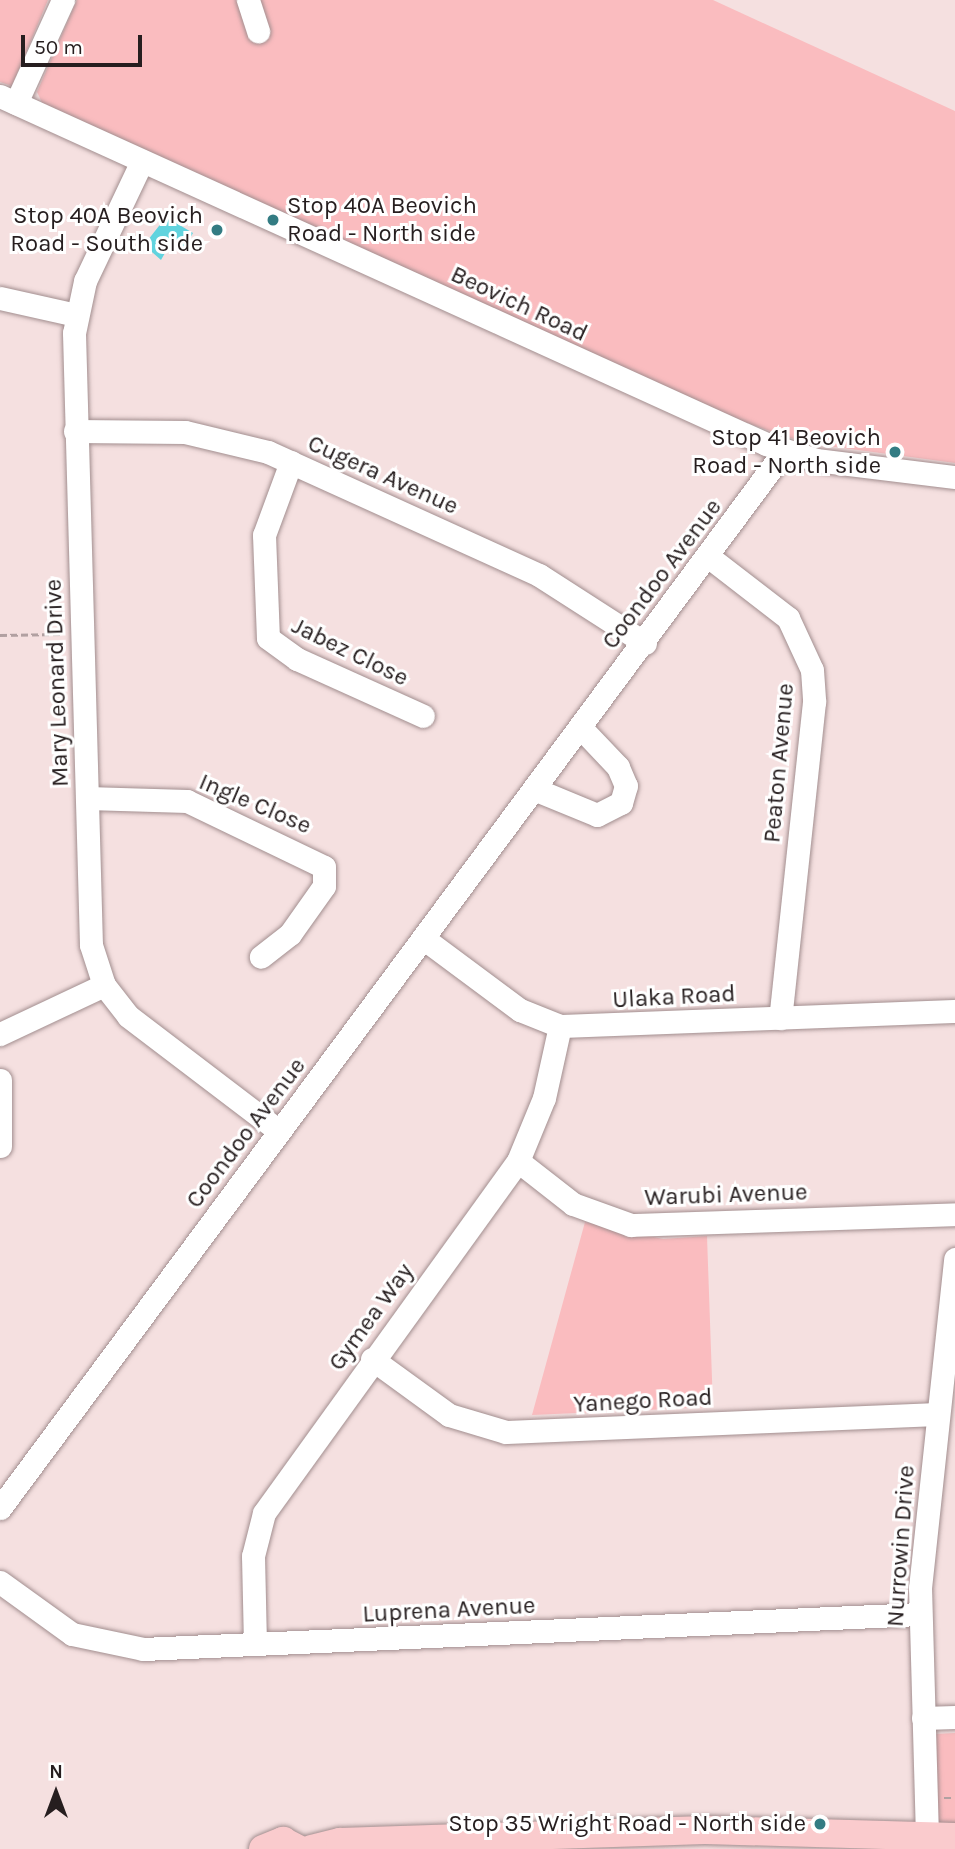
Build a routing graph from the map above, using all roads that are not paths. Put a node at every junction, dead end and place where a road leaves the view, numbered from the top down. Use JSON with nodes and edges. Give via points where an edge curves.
{"nodes":[{"id":1,"x":63,"y":0,"type":"edge"},
{"id":2,"x":248,"y":0,"type":"edge"},
{"id":3,"x":258,"y":31,"type":"dead end"},
{"id":4,"x":8,"y":100,"type":"edge"},
{"id":5,"x":142,"y":161,"type":"junction"},
{"id":6,"x":0,"y":298,"type":"edge"},
{"id":7,"x":76,"y":315,"type":"junction"},
{"id":8,"x":75,"y":431,"type":"junction"},
{"id":9,"x":784,"y":451,"type":"junction"},
{"id":10,"x":290,"y":462,"type":"junction"},
{"id":11,"x":955,"y":477,"type":"edge"},
{"id":12,"x":709,"y":557,"type":"junction"},
{"id":13,"x":645,"y":642,"type":"junction"},
{"id":14,"x":423,"y":716,"type":"dead end"},
{"id":15,"x":580,"y":727,"type":"junction"},
{"id":16,"x":534,"y":789,"type":"junction"},
{"id":17,"x":87,"y":798,"type":"junction"},
{"id":18,"x":424,"y":938,"type":"junction"},
{"id":19,"x":261,"y":957,"type":"dead end"},
{"id":20,"x":104,"y":985,"type":"junction"},
{"id":21,"x":955,"y":1011,"type":"edge"},
{"id":22,"x":780,"y":1018,"type":"junction"},
{"id":23,"x":560,"y":1026,"type":"junction"},
{"id":24,"x":0,"y":1034,"type":"edge"},
{"id":25,"x":0,"y":1080,"type":"edge"},
{"id":26,"x":279,"y":1131,"type":"junction"},
{"id":27,"x":0,"y":1146,"type":"edge"},
{"id":28,"x":518,"y":1161,"type":"junction"},
{"id":29,"x":955,"y":1214,"type":"edge"},
{"id":30,"x":955,"y":1259,"type":"edge"},
{"id":31,"x":372,"y":1359,"type":"junction"},
{"id":32,"x":938,"y":1414,"type":"junction"},
{"id":33,"x":0,"y":1508,"type":"edge"},
{"id":34,"x":0,"y":1582,"type":"edge"},
{"id":35,"x":920,"y":1614,"type":"junction"},
{"id":36,"x":255,"y":1644,"type":"junction"},
{"id":37,"x":955,"y":1717,"type":"edge"},
{"id":38,"x":923,"y":1718,"type":"junction"},
{"id":39,"x":777,"y":1830,"type":"junction"},
{"id":40,"x":543,"y":1835,"type":"junction"},
{"id":41,"x":927,"y":1837,"type":"junction"},
{"id":42,"x":955,"y":1837,"type":"edge"},
{"id":43,"x":263,"y":1849,"type":"edge"},
{"id":44,"x":298,"y":1849,"type":"edge"},
{"id":45,"x":311,"y":1849,"type":"edge"},
{"id":46,"x":474,"y":1849,"type":"edge"},
{"id":47,"x":856,"y":1849,"type":"edge"}],
"edges":[{"from":1,"to":4,"type":"street"},
{"from":2,"to":3,"type":"street"},
{"from":4,"to":5,"type":"street","name":"Beovich Road"},
{"from":5,"to":7,"type":"street","name":"Mary Leonard Drive"},
{"from":5,"to":9,"type":"street","name":"Beovich Road"},
{"from":6,"to":7,"type":"street"},
{"from":7,"to":8,"type":"street","name":"Mary Leonard Drive"},
{"from":8,"to":10,"type":"street","name":"Cugera Avenue","via":[[204,434]]},
{"from":8,"to":17,"type":"street","name":"Mary Leonard Drive"},
{"from":9,"to":11,"type":"street","name":"Beovich Road"},
{"from":9,"to":12,"type":"street","name":"Coondoo Avenue"},
{"from":10,"to":13,"type":"street","name":"Cugera Avenue","via":[[539,575]]},
{"from":10,"to":14,"type":"street","name":"Jabez Close","via":[[264,535],[268,638],[297,659]]},
{"from":12,"to":13,"type":"street","name":"Coondoo Avenue"},
{"from":12,"to":22,"type":"street","name":"Peaton Avenue","via":[[788,618],[812,670],[814,702]]},
{"from":13,"to":15,"type":"street","name":"Coondoo Avenue"},
{"from":15,"to":16,"type":"street","name":"Coondoo Avenue"},
{"from":15,"to":16,"type":"street","via":[[618,767],[626,786],[621,803],[597,815]]},
{"from":16,"to":18,"type":"street","name":"Coondoo Avenue"},
{"from":17,"to":19,"type":"street","name":"Ingle Close","via":[[187,801],[324,866],[324,886],[290,934]]},
{"from":17,"to":20,"type":"street","name":"Mary Leonard Drive","via":[[89,932]]},
{"from":18,"to":23,"type":"street","name":"Ulaka Road","via":[[520,1010]]},
{"from":18,"to":26,"type":"street","name":"Coondoo Avenue"},
{"from":20,"to":24,"type":"street"},
{"from":20,"to":26,"type":"street","name":"Mary Leonard Drive","via":[[137,1025]]},
{"from":21,"to":22,"type":"street","name":"Ulaka Road"},
{"from":22,"to":23,"type":"street","name":"Ulaka Road"},
{"from":23,"to":28,"type":"street","name":"Gymea Way","via":[[544,1098]]},
{"from":25,"to":27,"type":"street"},
{"from":26,"to":33,"type":"street","name":"Coondoo Avenue"},
{"from":28,"to":29,"type":"street","name":"Warubi Avenue","via":[[573,1204],[631,1225]]},
{"from":28,"to":31,"type":"street","name":"Gymea Way"},
{"from":30,"to":32,"type":"street","name":"Nurrowin Drive"},
{"from":31,"to":32,"type":"street","name":"Yanego Road","via":[[449,1415],[506,1432]]},
{"from":31,"to":36,"type":"street","name":"Gymea Way","via":[[264,1513],[253,1556]]},
{"from":32,"to":35,"type":"street","name":"Nurrowin Drive"},
{"from":34,"to":36,"type":"street","name":"Luprena Avenue","via":[[90,1641],[143,1649]]},
{"from":35,"to":36,"type":"street","name":"Luprena Avenue"},
{"from":35,"to":38,"type":"street","name":"Nurrowin Drive"},
{"from":37,"to":38,"type":"street"},
{"from":38,"to":41,"type":"street","name":"Nurrowin Drive"},
{"from":39,"to":40,"type":"main road"},
{"from":39,"to":41,"type":"main road"},
{"from":39,"to":47,"type":"main road"},
{"from":40,"to":45,"type":"main road","via":[[340,1842]]},
{"from":40,"to":46,"type":"main road"},
{"from":41,"to":42,"type":"main road"},
{"from":43,"to":44,"type":"main road","via":[[283,1841]]}]}
